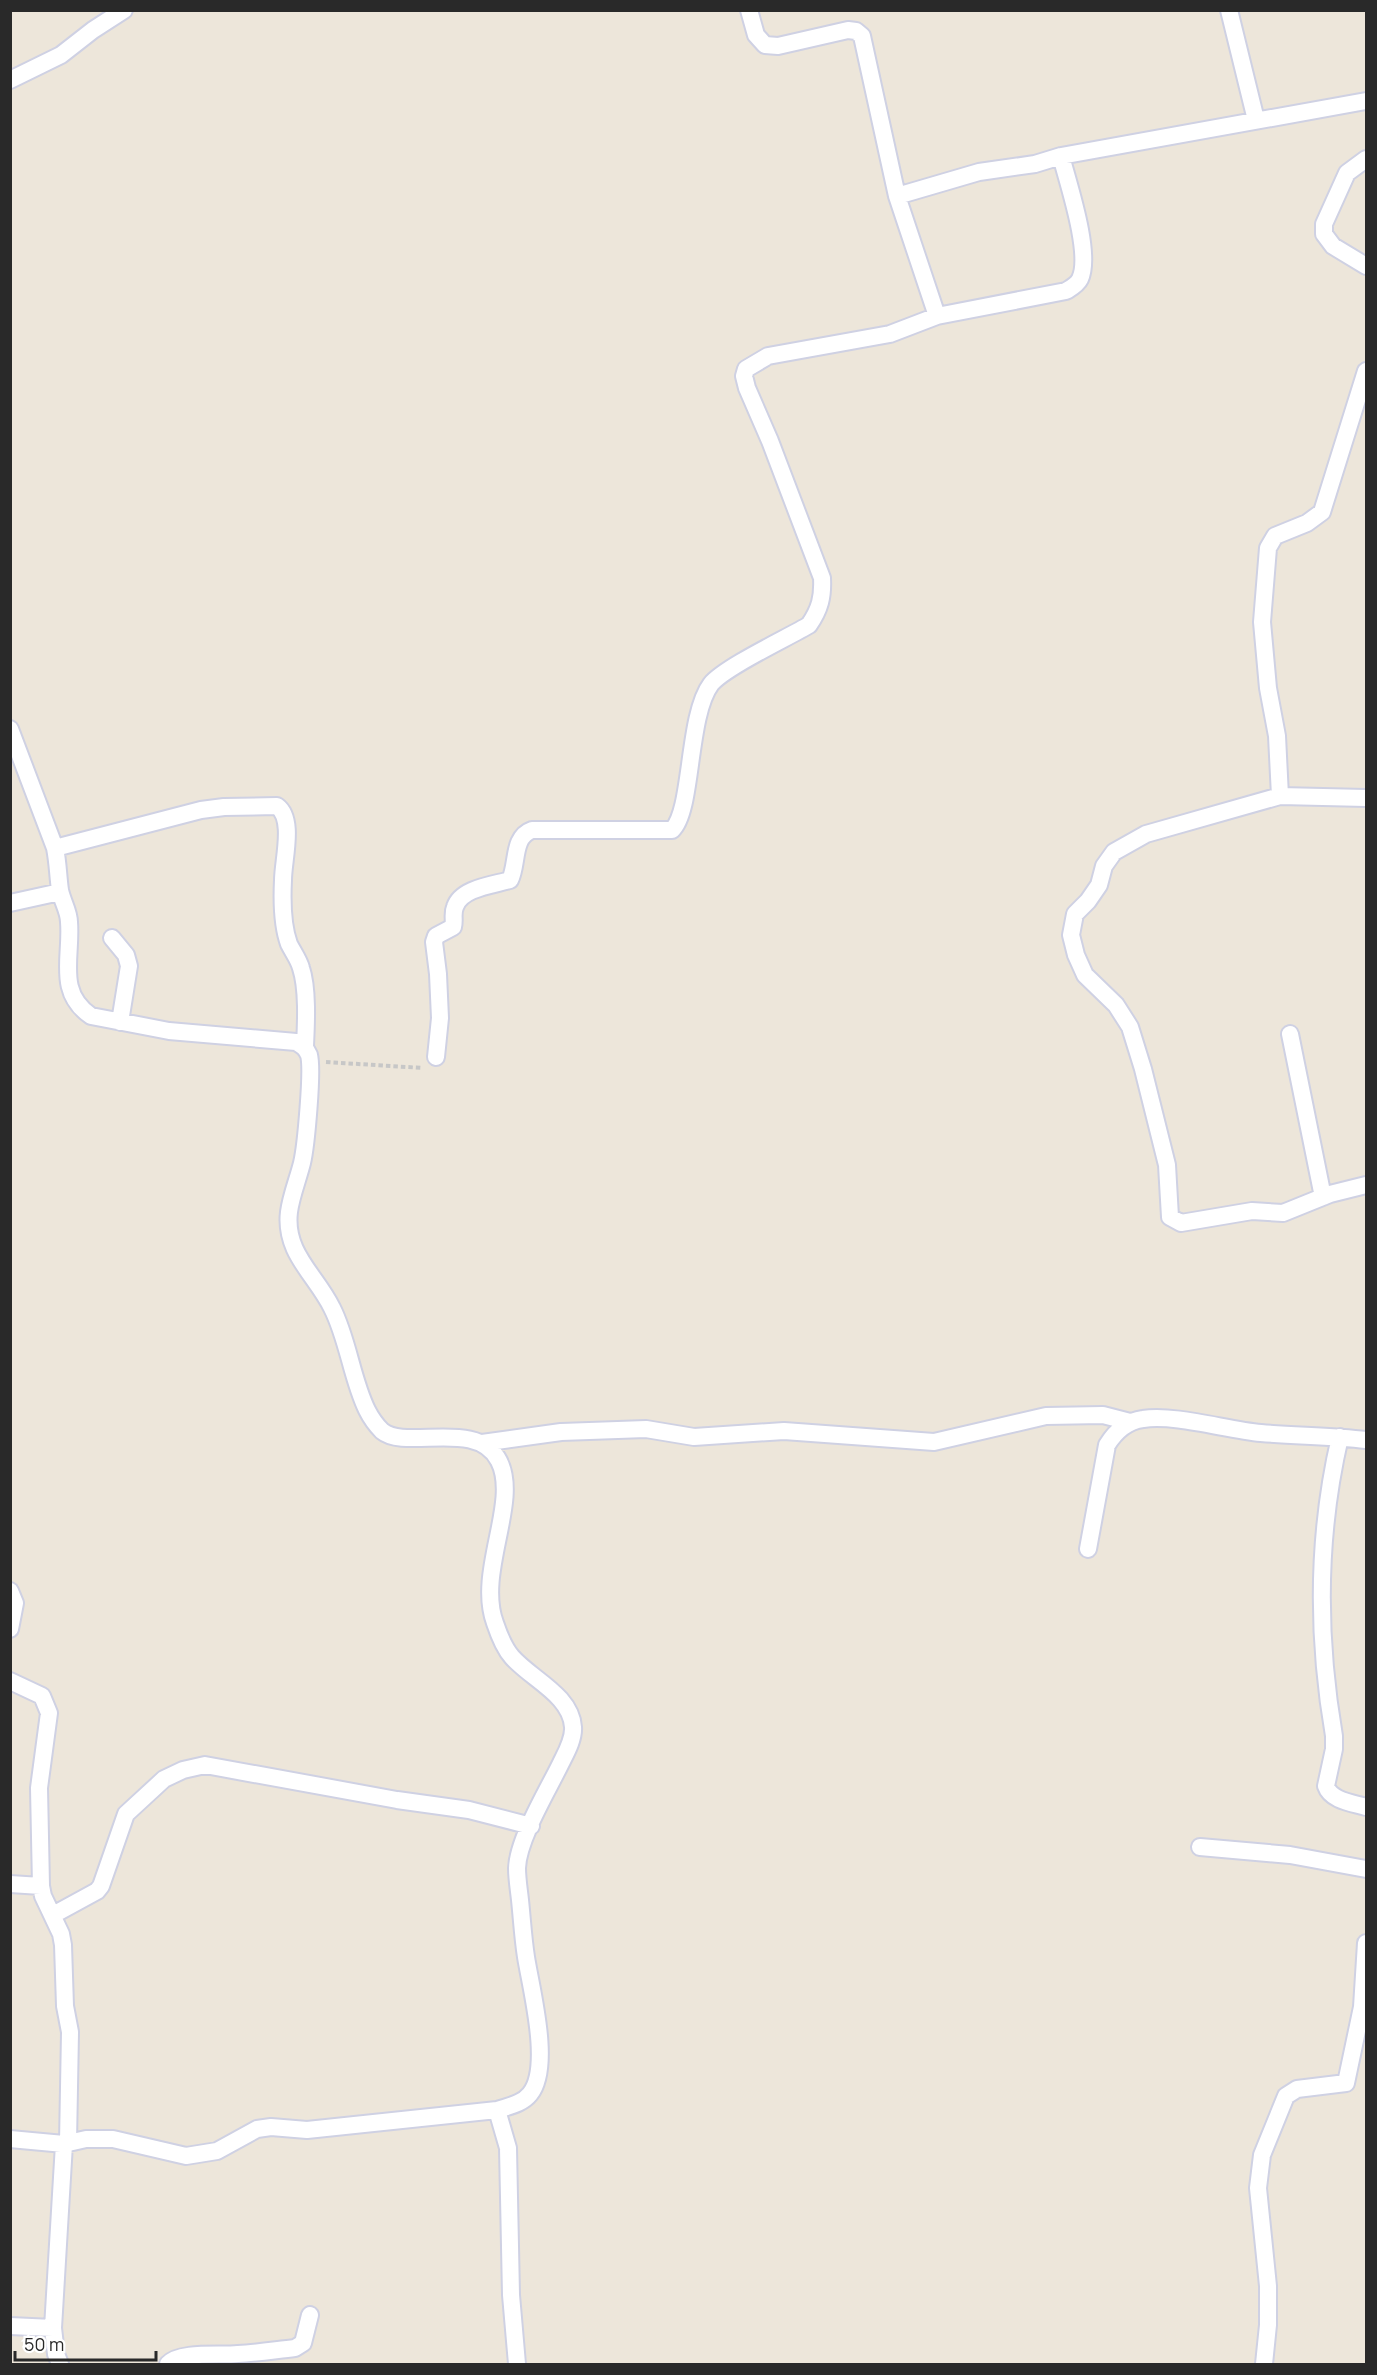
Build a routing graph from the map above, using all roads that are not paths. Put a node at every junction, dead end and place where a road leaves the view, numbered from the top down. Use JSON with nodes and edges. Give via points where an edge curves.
{"nodes":[{"id":1,"x":124,"y":10,"type":"edge"},
{"id":2,"x":749,"y":10,"type":"edge"},
{"id":3,"x":1229,"y":10,"type":"edge"},
{"id":4,"x":10,"y":80,"type":"edge"},
{"id":5,"x":1366,"y":101,"type":"edge"},
{"id":6,"x":1256,"y":120,"type":"junction"},
{"id":7,"x":1061,"y":156,"type":"junction"},
{"id":8,"x":1366,"y":159,"type":"edge"},
{"id":9,"x":897,"y":196,"type":"junction"},
{"id":10,"x":1366,"y":266,"type":"edge"},
{"id":11,"x":936,"y":316,"type":"junction"},
{"id":12,"x":1366,"y":371,"type":"edge"},
{"id":13,"x":1363,"y":400,"type":"edge"},
{"id":14,"x":10,"y":729,"type":"edge"},
{"id":15,"x":1280,"y":796,"type":"junction"},
{"id":16,"x":1366,"y":798,"type":"edge"},
{"id":17,"x":55,"y":848,"type":"junction"},
{"id":18,"x":60,"y":892,"type":"junction"},
{"id":19,"x":10,"y":903,"type":"edge"},
{"id":20,"x":112,"y":939,"type":"dead end"},
{"id":21,"x":120,"y":1022,"type":"junction"},
{"id":22,"x":1290,"y":1034,"type":"dead end"},
{"id":23,"x":307,"y":1053,"type":"junction"},
{"id":24,"x":436,"y":1057,"type":"road end"},
{"id":25,"x":1366,"y":1185,"type":"edge"},
{"id":26,"x":1323,"y":1197,"type":"junction"},
{"id":27,"x":1130,"y":1422,"type":"junction"},
{"id":28,"x":1340,"y":1437,"type":"junction"},
{"id":29,"x":1366,"y":1440,"type":"edge"},
{"id":30,"x":482,"y":1443,"type":"junction"},
{"id":31,"x":1088,"y":1549,"type":"dead end"},
{"id":32,"x":10,"y":1591,"type":"edge"},
{"id":33,"x":10,"y":1629,"type":"edge"},
{"id":34,"x":10,"y":1681,"type":"edge"},
{"id":35,"x":1366,"y":1808,"type":"edge"},
{"id":36,"x":531,"y":1826,"type":"junction"},
{"id":37,"x":1200,"y":1847,"type":"dead end"},
{"id":38,"x":1366,"y":1869,"type":"edge"},
{"id":39,"x":10,"y":1884,"type":"edge"},
{"id":40,"x":41,"y":1886,"type":"junction"},
{"id":41,"x":52,"y":1915,"type":"junction"},
{"id":42,"x":1366,"y":1943,"type":"edge"},
{"id":43,"x":497,"y":2109,"type":"junction"},
{"id":44,"x":10,"y":2139,"type":"edge"},
{"id":45,"x":66,"y":2144,"type":"junction"},
{"id":46,"x":310,"y":2315,"type":"dead end"},
{"id":47,"x":10,"y":2326,"type":"edge"},
{"id":48,"x":53,"y":2328,"type":"junction"},
{"id":49,"x":248,"y":2359,"type":"edge"},
{"id":50,"x":60,"y":2364,"type":"edge"},
{"id":51,"x":168,"y":2364,"type":"edge"},
{"id":52,"x":517,"y":2364,"type":"edge"},
{"id":53,"x":1263,"y":2364,"type":"edge"}],
"edges":[{"from":1,"to":4,"type":"street","via":[[61,55]]},
{"from":2,"to":9,"type":"street","via":[[756,35],[765,45],[778,46],[848,30],[862,36]]},
{"from":3,"to":6,"type":"street"},
{"from":5,"to":6,"type":"street"},
{"from":6,"to":7,"type":"street"},
{"from":7,"to":9,"type":"street","via":[[979,172]]},
{"from":7,"to":11,"type":"street","via":[[1079,225],[1083,262],[1080,280],[1066,291]]},
{"from":8,"to":10,"type":"street","via":[[1347,173],[1324,225],[1324,234],[1333,246]]},
{"from":9,"to":11,"type":"street"},
{"from":11,"to":24,"type":"street","via":[[890,334],[768,356],[746,369],[747,388],[822,578],[822,600],[817,614],[809,625],[719,675],[706,691],[692,743],[681,817],[672,830],[532,830],[519,841],[510,880],[460,898],[453,927],[436,936],[434,942],[440,1018]]},
{"from":12,"to":13,"type":"street"},
{"from":13,"to":15,"type":"street","via":[[1322,512],[1275,536],[1268,548],[1262,621],[1277,736]]},
{"from":14,"to":17,"type":"street"},
{"from":15,"to":16,"type":"street"},
{"from":15,"to":26,"type":"street","via":[[1146,834],[1114,852],[1104,866],[1099,885],[1075,914],[1071,935],[1085,975],[1116,1005],[1130,1027],[1167,1165],[1170,1217],[1181,1223],[1252,1211],[1283,1213]]},
{"from":17,"to":18,"type":"street"},
{"from":17,"to":23,"type":"street","via":[[201,810],[277,806],[282,809],[287,829],[284,918],[290,946],[302,969]]},
{"from":18,"to":19,"type":"street"},
{"from":18,"to":21,"type":"street","via":[[69,920],[68,980],[75,1002],[91,1016]]},
{"from":20,"to":21,"type":"street","via":[[126,955],[129,966]]},
{"from":21,"to":23,"type":"street","via":[[169,1031],[297,1042]]},
{"from":22,"to":26,"type":"street"},
{"from":23,"to":30,"type":"street","via":[[303,1159],[289,1212],[293,1248],[332,1306],[367,1410],[383,1432],[397,1437],[448,1437]]},
{"from":25,"to":26,"type":"street"},
{"from":27,"to":28,"type":"street","via":[[1144,1418],[1176,1420],[1261,1433]]},
{"from":27,"to":30,"type":"street","via":[[1103,1415],[1046,1416],[934,1442],[784,1431],[694,1437],[646,1429],[561,1432]]},
{"from":27,"to":31,"type":"street","via":[[1107,1444]]},
{"from":28,"to":29,"type":"street"},
{"from":28,"to":35,"type":"street","via":[[1332,1472],[1322,1566],[1321,1617],[1334,1742],[1326,1786],[1336,1798]]},
{"from":30,"to":36,"type":"street","via":[[498,1459],[505,1482],[490,1573],[493,1619],[512,1657],[569,1711],[573,1730],[568,1750]]},
{"from":32,"to":33,"type":"street","via":[[15,1603]]},
{"from":34,"to":40,"type":"street","via":[[42,1696],[49,1713],[39,1788]]},
{"from":36,"to":41,"type":"street","via":[[469,1810],[205,1766],[183,1770],[164,1779],[126,1814],[97,1891]]},
{"from":36,"to":43,"type":"street","via":[[517,1868],[540,2071],[532,2092],[519,2103]]},
{"from":37,"to":38,"type":"street","via":[[1290,1855]]},
{"from":39,"to":40,"type":"street"},
{"from":40,"to":41,"type":"street"},
{"from":41,"to":45,"type":"street","via":[[61,1934],[70,2032]]},
{"from":42,"to":53,"type":"street","via":[[1362,2007],[1346,2083],[1297,2089],[1286,2096],[1262,2155],[1258,2188],[1268,2286]]},
{"from":43,"to":45,"type":"street","via":[[308,2130],[264,2128],[217,2151],[199,2155],[186,2156],[113,2139]]},
{"from":43,"to":52,"type":"street","via":[[508,2148],[511,2295]]},
{"from":44,"to":45,"type":"street"},
{"from":45,"to":48,"type":"street"},
{"from":46,"to":49,"type":"street","via":[[303,2343]]},
{"from":47,"to":48,"type":"street"},
{"from":48,"to":50,"type":"street"},
{"from":49,"to":51,"type":"street","via":[[200,2355]]}]}
